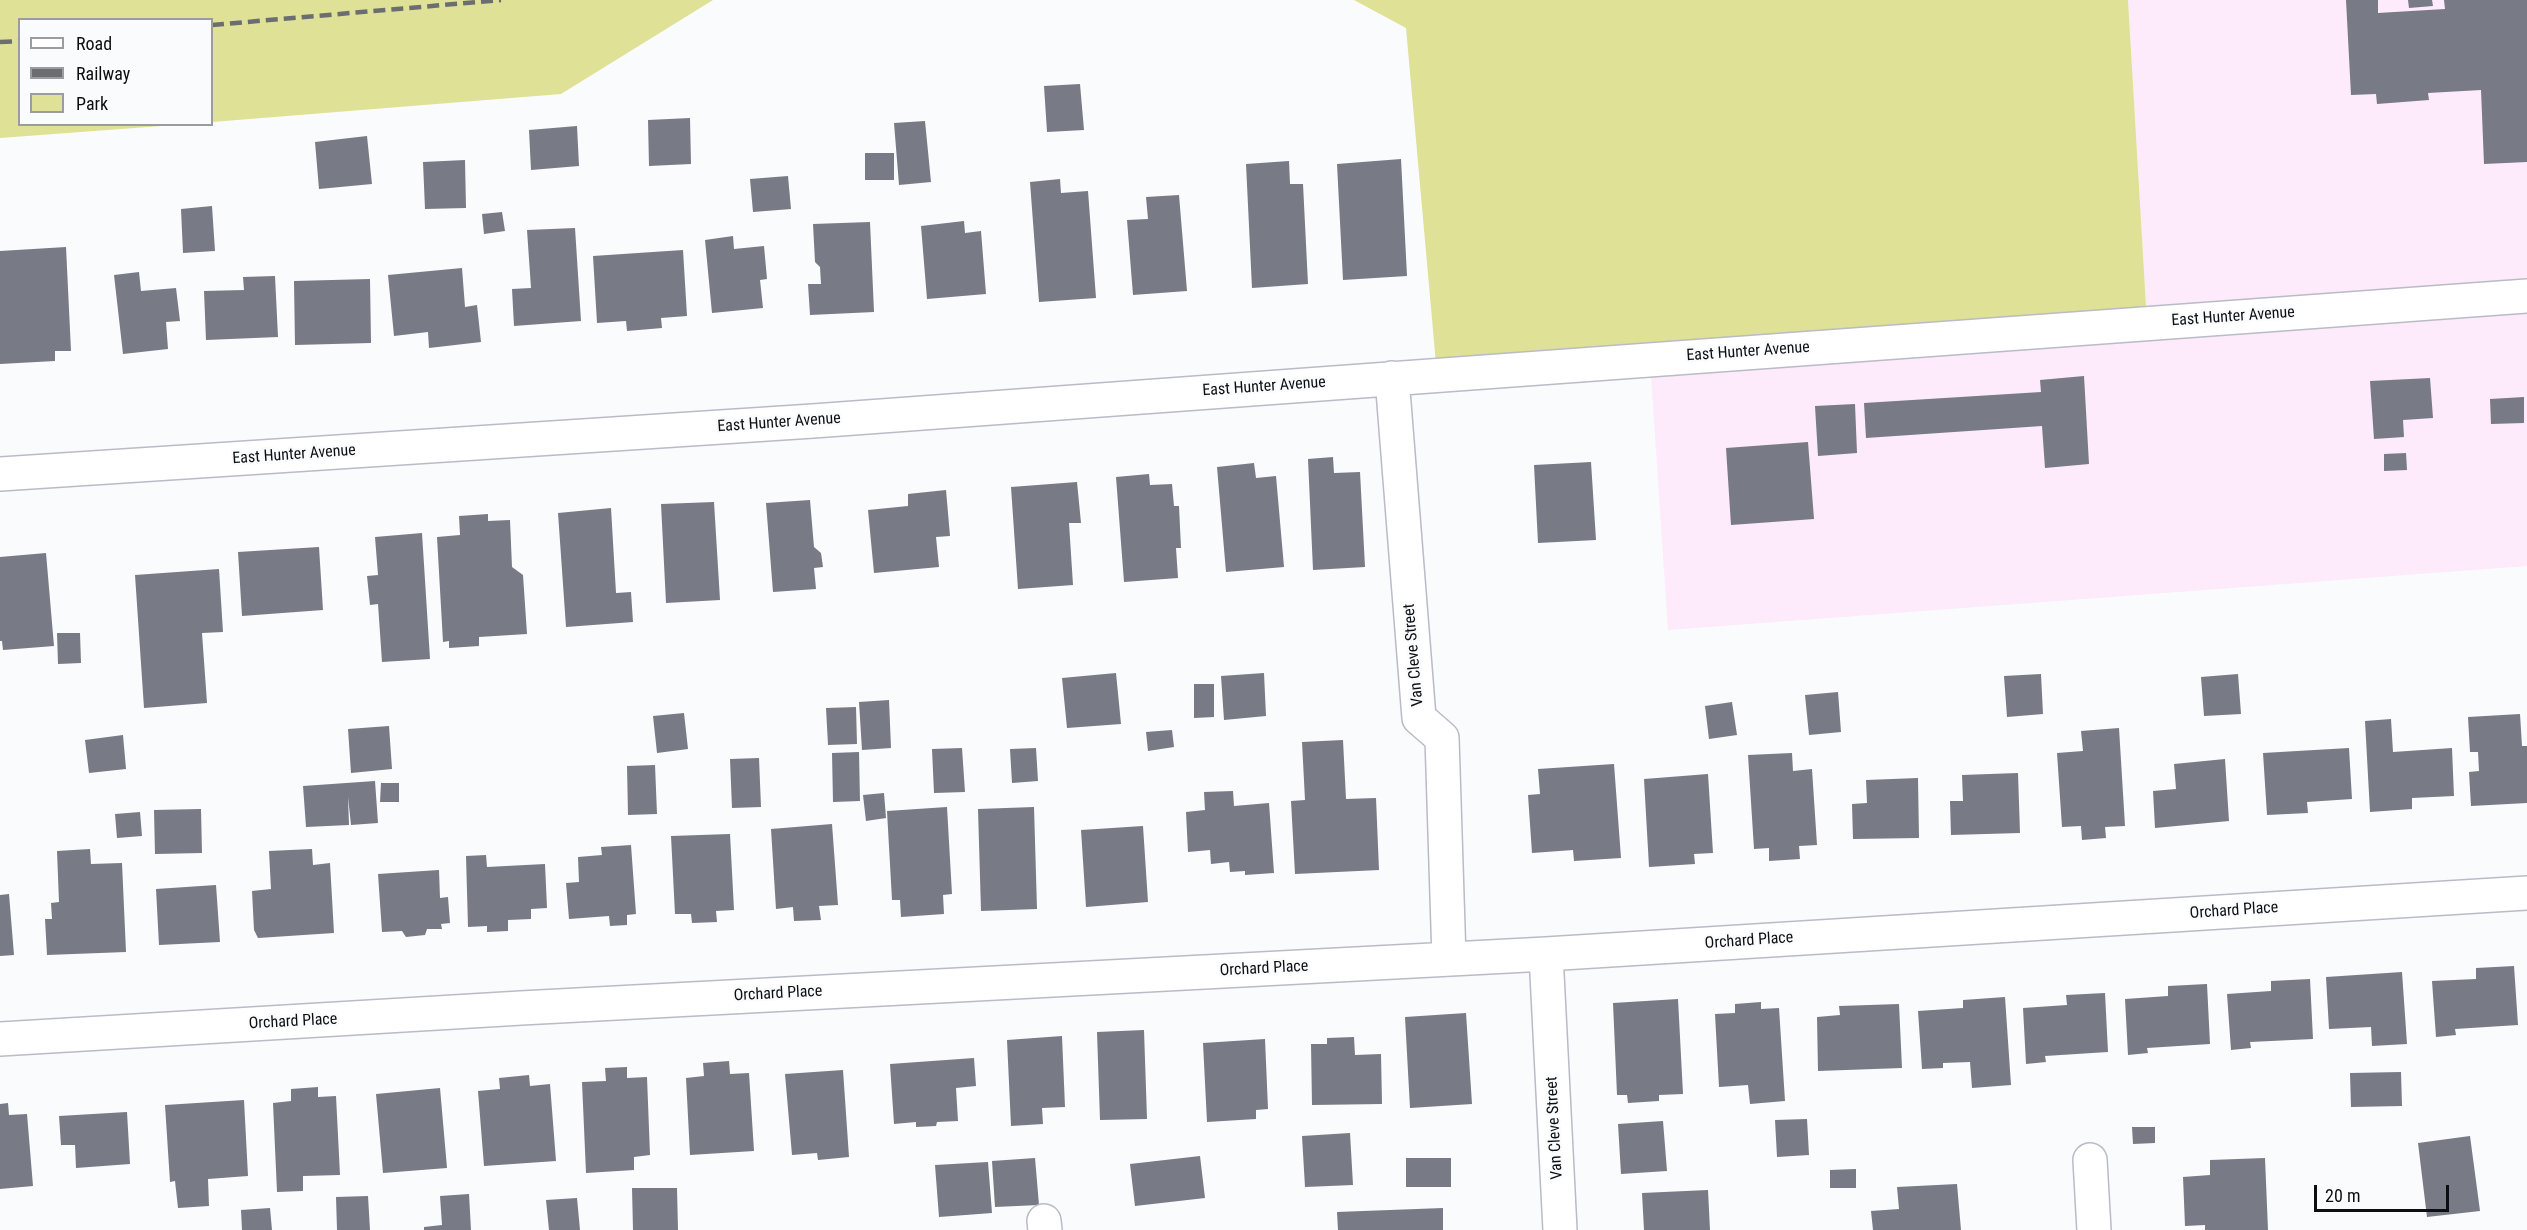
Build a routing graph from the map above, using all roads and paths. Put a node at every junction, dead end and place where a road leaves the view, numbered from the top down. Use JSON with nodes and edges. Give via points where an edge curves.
{"nodes":[{"id":1,"x":2527,"y":296,"type":"edge"},
{"id":2,"x":1392,"y":378,"type":"junction"},
{"id":3,"x":0,"y":474,"type":"edge"},
{"id":4,"x":2527,"y":893,"type":"edge"},
{"id":5,"x":1546,"y":954,"type":"junction"},
{"id":6,"x":1449,"y":959,"type":"junction"},
{"id":7,"x":0,"y":1039,"type":"edge"},
{"id":8,"x":2090,"y":1160,"type":"dead end"},
{"id":9,"x":1560,"y":1230,"type":"edge"},
{"id":10,"x":2094,"y":1230,"type":"edge"}],
"edges":[{"from":1,"to":2,"type":"street","name":"East Hunter Avenue"},
{"from":2,"to":3,"type":"street","name":"East Hunter Avenue","via":[[813,421]]},
{"from":2,"to":6,"type":"street","name":"Van Cleve Street","via":[[1419,718],[1442,738]]},
{"from":4,"to":5,"type":"street","name":"Orchard Place"},
{"from":5,"to":6,"type":"street","name":"Orchard Place"},
{"from":5,"to":9,"type":"street","name":"Van Cleve Street"},
{"from":6,"to":7,"type":"street","name":"Orchard Place"},
{"from":8,"to":10,"type":"street"}]}
